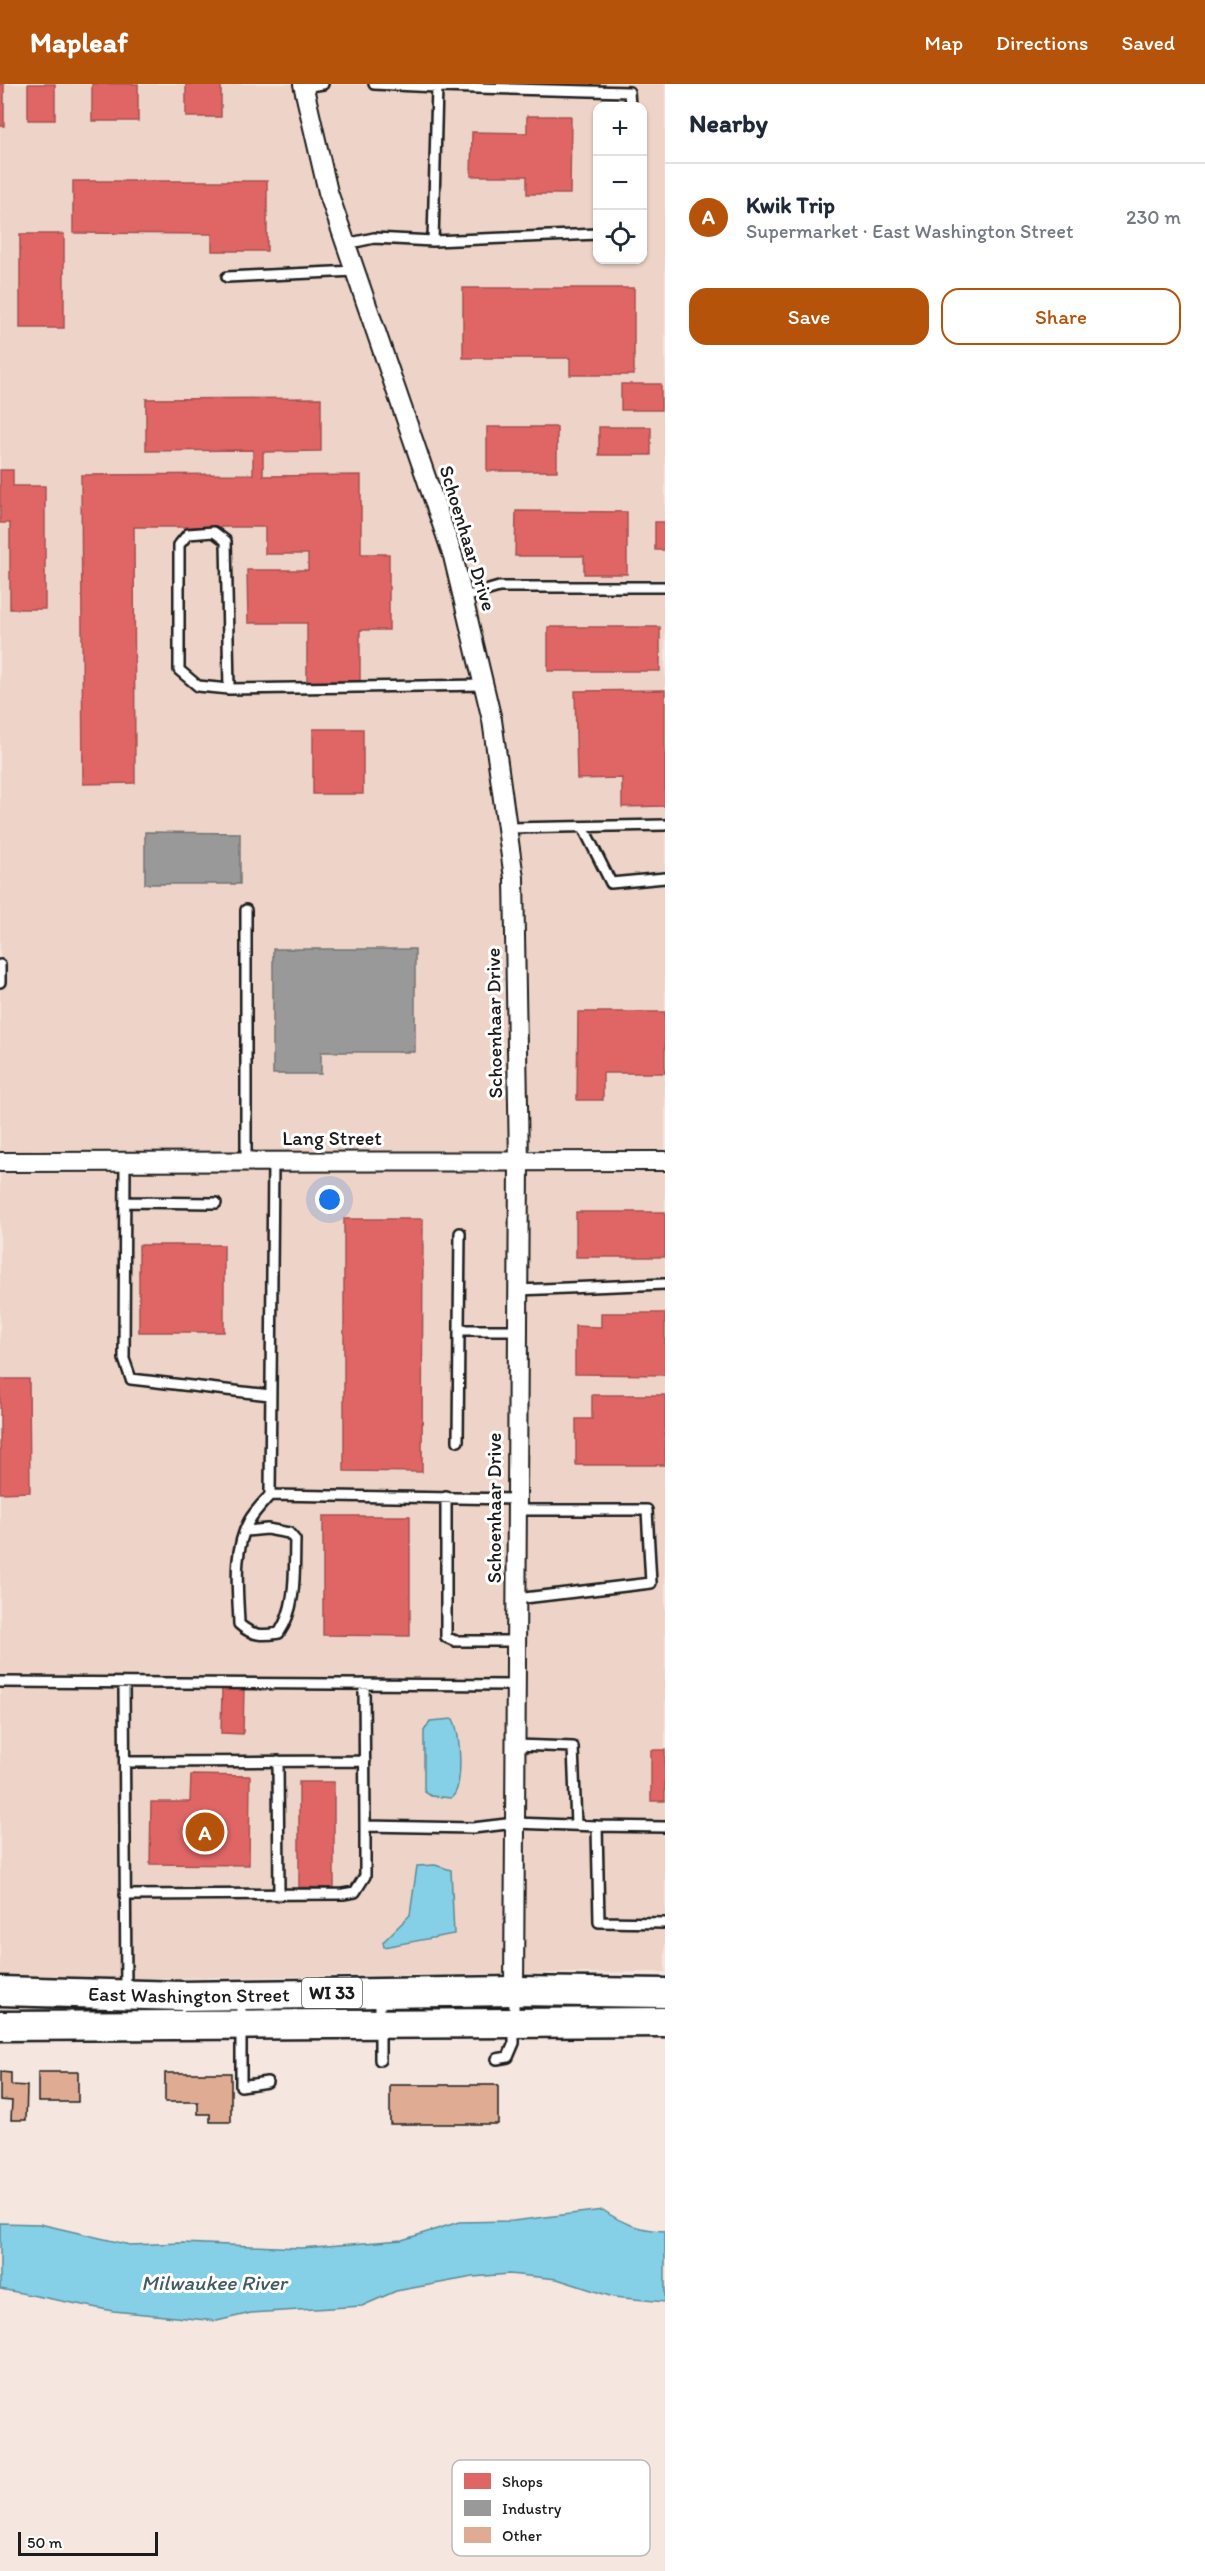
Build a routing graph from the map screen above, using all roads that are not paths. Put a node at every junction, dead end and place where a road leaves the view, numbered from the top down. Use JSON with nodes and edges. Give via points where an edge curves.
{"nodes":[{"id":1,"x":324,"y":84,"type":"edge"},
{"id":2,"x":374,"y":84,"type":"edge"},
{"id":3,"x":303,"y":86,"type":"edge"},
{"id":4,"x":437,"y":87,"type":"junction"},
{"id":5,"x":630,"y":102,"type":"edge"},
{"id":6,"x":593,"y":234,"type":"edge"},
{"id":7,"x":433,"y":241,"type":"junction"},
{"id":8,"x":346,"y":244,"type":"junction"},
{"id":9,"x":355,"y":272,"type":"junction"},
{"id":10,"x":227,"y":277,"type":"dead end"},
{"id":11,"x":665,"y":587,"type":"edge"},
{"id":12,"x":465,"y":597,"type":"junction"},
{"id":13,"x":484,"y":685,"type":"junction"},
{"id":14,"x":230,"y":689,"type":"junction"},
{"id":15,"x":665,"y":825,"type":"edge"},
{"id":16,"x":583,"y":826,"type":"junction"},
{"id":17,"x":508,"y":828,"type":"junction"},
{"id":18,"x":665,"y":878,"type":"edge"},
{"id":19,"x":246,"y":910,"type":"dead end"},
{"id":20,"x":0,"y":965,"type":"edge"},
{"id":21,"x":0,"y":982,"type":"edge"},
{"id":22,"x":125,"y":1161,"type":"junction"},
{"id":23,"x":246,"y":1161,"type":"junction"},
{"id":24,"x":273,"y":1161,"type":"junction"},
{"id":25,"x":519,"y":1161,"type":"junction"},
{"id":26,"x":665,"y":1161,"type":"edge"},
{"id":27,"x":0,"y":1162,"type":"edge"},
{"id":28,"x":125,"y":1202,"type":"junction"},
{"id":29,"x":216,"y":1203,"type":"dead end"},
{"id":30,"x":460,"y":1233,"type":"dead end"},
{"id":31,"x":665,"y":1284,"type":"edge"},
{"id":32,"x":518,"y":1290,"type":"junction"},
{"id":33,"x":459,"y":1330,"type":"junction"},
{"id":34,"x":518,"y":1330,"type":"junction"},
{"id":35,"x":270,"y":1395,"type":"junction"},
{"id":36,"x":458,"y":1441,"type":"dead end"},
{"id":37,"x":270,"y":1495,"type":"junction"},
{"id":38,"x":446,"y":1497,"type":"junction"},
{"id":39,"x":517,"y":1504,"type":"junction"},
{"id":40,"x":246,"y":1532,"type":"junction"},
{"id":41,"x":516,"y":1599,"type":"junction"},
{"id":42,"x":516,"y":1641,"type":"junction"},
{"id":43,"x":0,"y":1682,"type":"edge"},
{"id":44,"x":124,"y":1683,"type":"junction"},
{"id":45,"x":364,"y":1684,"type":"junction"},
{"id":46,"x":516,"y":1685,"type":"junction"},
{"id":47,"x":516,"y":1745,"type":"junction"},
{"id":48,"x":278,"y":1761,"type":"junction"},
{"id":49,"x":364,"y":1761,"type":"junction"},
{"id":50,"x":124,"y":1762,"type":"junction"},
{"id":51,"x":515,"y":1823,"type":"junction"},
{"id":52,"x":576,"y":1825,"type":"junction"},
{"id":53,"x":365,"y":1826,"type":"junction"},
{"id":54,"x":597,"y":1826,"type":"junction"},
{"id":55,"x":665,"y":1827,"type":"edge"},
{"id":56,"x":125,"y":1895,"type":"junction"},
{"id":57,"x":279,"y":1895,"type":"junction"},
{"id":58,"x":665,"y":1923,"type":"edge"},
{"id":59,"x":514,"y":1991,"type":"junction"},
{"id":60,"x":380,"y":1992,"type":"junction"},
{"id":61,"x":665,"y":1993,"type":"edge"},
{"id":62,"x":126,"y":1994,"type":"junction"},
{"id":63,"x":241,"y":1995,"type":"junction"},
{"id":64,"x":18,"y":2009,"type":"edge"},
{"id":65,"x":665,"y":2022,"type":"edge"},
{"id":66,"x":514,"y":2024,"type":"junction"},
{"id":67,"x":380,"y":2025,"type":"junction"},
{"id":68,"x":242,"y":2026,"type":"junction"},
{"id":69,"x":380,"y":2060,"type":"dead end"},
{"id":70,"x":497,"y":2060,"type":"dead end"},
{"id":71,"x":267,"y":2082,"type":"dead end"}],
"edges":[{"from":1,"to":3,"type":"lane"},
{"from":2,"to":4,"type":"lane"},
{"from":3,"to":8,"type":"street","name":"Schoenhaar Drive","via":[[328,192]]},
{"from":4,"to":5,"type":"lane","via":[[629,92]]},
{"from":4,"to":7,"type":"lane"},
{"from":6,"to":7,"type":"lane"},
{"from":7,"to":8,"type":"lane","via":[[374,238]]},
{"from":8,"to":9,"type":"street","name":"Schoenhaar Drive"},
{"from":9,"to":10,"type":"lane"},
{"from":9,"to":12,"type":"street","name":"Schoenhaar Drive"},
{"from":11,"to":12,"type":"lane","via":[[499,587]]},
{"from":12,"to":13,"type":"street","name":"Schoenhaar Drive"},
{"from":13,"to":14,"type":"lane"},
{"from":13,"to":17,"type":"street","name":"Schoenhaar Drive"},
{"from":14,"to":14,"type":"lane","via":[[226,541],[214,532],[188,534],[179,545],[179,670],[198,686]]},
{"from":15,"to":16,"type":"lane"},
{"from":16,"to":17,"type":"lane"},
{"from":16,"to":18,"type":"lane","via":[[611,883]]},
{"from":17,"to":25,"type":"street","name":"Schoenhaar Drive","via":[[514,878]]},
{"from":19,"to":23,"type":"lane"},
{"from":20,"to":21,"type":"lane"},
{"from":22,"to":23,"type":"street","name":"Lang Street"},
{"from":22,"to":27,"type":"street","name":"Lang Street"},
{"from":22,"to":28,"type":"lane"},
{"from":23,"to":24,"type":"street","name":"Lang Street"},
{"from":24,"to":25,"type":"street","name":"Lang Street"},
{"from":24,"to":35,"type":"lane"},
{"from":25,"to":26,"type":"street","name":"Lang Street"},
{"from":25,"to":32,"type":"street","name":"Schoenhaar Drive"},
{"from":28,"to":29,"type":"lane"},
{"from":28,"to":35,"type":"lane","via":[[124,1359],[131,1379]]},
{"from":30,"to":33,"type":"lane"},
{"from":31,"to":32,"type":"lane"},
{"from":32,"to":34,"type":"street","name":"Schoenhaar Drive"},
{"from":33,"to":34,"type":"lane"},
{"from":33,"to":36,"type":"lane"},
{"from":34,"to":39,"type":"street","name":"Schoenhaar Drive"},
{"from":35,"to":37,"type":"lane"},
{"from":37,"to":38,"type":"lane"},
{"from":37,"to":40,"type":"lane","via":[[249,1521]]},
{"from":38,"to":39,"type":"lane"},
{"from":38,"to":42,"type":"lane","via":[[446,1637],[455,1641]]},
{"from":39,"to":41,"type":"street","name":"Schoenhaar Drive"},
{"from":39,"to":41,"type":"lane","via":[[647,1510],[651,1583]]},
{"from":40,"to":40,"type":"lane","via":[[237,1556],[239,1624],[247,1632],[263,1636],[279,1633],[292,1597],[295,1540],[289,1533],[267,1529]]},
{"from":41,"to":42,"type":"street","name":"Schoenhaar Drive"},
{"from":42,"to":46,"type":"street","name":"Schoenhaar Drive"},
{"from":43,"to":44,"type":"lane"},
{"from":44,"to":45,"type":"lane"},
{"from":44,"to":50,"type":"lane"},
{"from":45,"to":46,"type":"lane"},
{"from":45,"to":49,"type":"lane"},
{"from":46,"to":47,"type":"street","name":"Schoenhaar Drive"},
{"from":47,"to":51,"type":"street","name":"Schoenhaar Drive"},
{"from":47,"to":52,"type":"lane","via":[[573,1747]]},
{"from":48,"to":49,"type":"lane"},
{"from":48,"to":50,"type":"lane"},
{"from":48,"to":57,"type":"lane"},
{"from":49,"to":53,"type":"lane"},
{"from":50,"to":56,"type":"lane"},
{"from":51,"to":52,"type":"lane"},
{"from":51,"to":53,"type":"lane","via":[[473,1828]]},
{"from":51,"to":59,"type":"street","name":"Schoenhaar Drive"},
{"from":52,"to":54,"type":"lane"},
{"from":53,"to":57,"type":"lane","via":[[365,1876],[355,1892]]},
{"from":54,"to":55,"type":"lane"},
{"from":54,"to":58,"type":"lane","via":[[599,1922]]},
{"from":56,"to":57,"type":"lane"},
{"from":56,"to":62,"type":"lane"},
{"from":59,"to":60,"type":"main road","name":"East Washington Street","number":"WI 33"},
{"from":59,"to":61,"type":"main road","name":"East Washington Street","number":"WI 33"},
{"from":59,"to":66,"type":"lane"},
{"from":60,"to":63,"type":"main road","name":"East Washington Street","number":"WI 33"},
{"from":60,"to":67,"type":"lane"},
{"from":62,"to":63,"type":"main road","name":"East Washington Street","number":"WI 33"},
{"from":62,"to":64,"type":"main road","name":"East Washington Street","number":"WI 33"},
{"from":63,"to":68,"type":"lane"},
{"from":64,"to":68,"type":"main road","name":"East Washington Street","number":"WI 33"},
{"from":65,"to":66,"type":"main road","name":"East Washington Street","number":"WI 33"},
{"from":66,"to":67,"type":"main road","name":"East Washington Street","number":"WI 33"},
{"from":66,"to":70,"type":"lane","via":[[513,2049],[508,2057]]},
{"from":67,"to":68,"type":"main road","name":"East Washington Street","number":"WI 33"},
{"from":67,"to":69,"type":"lane"},
{"from":68,"to":71,"type":"lane","via":[[242,2086]]}]}
